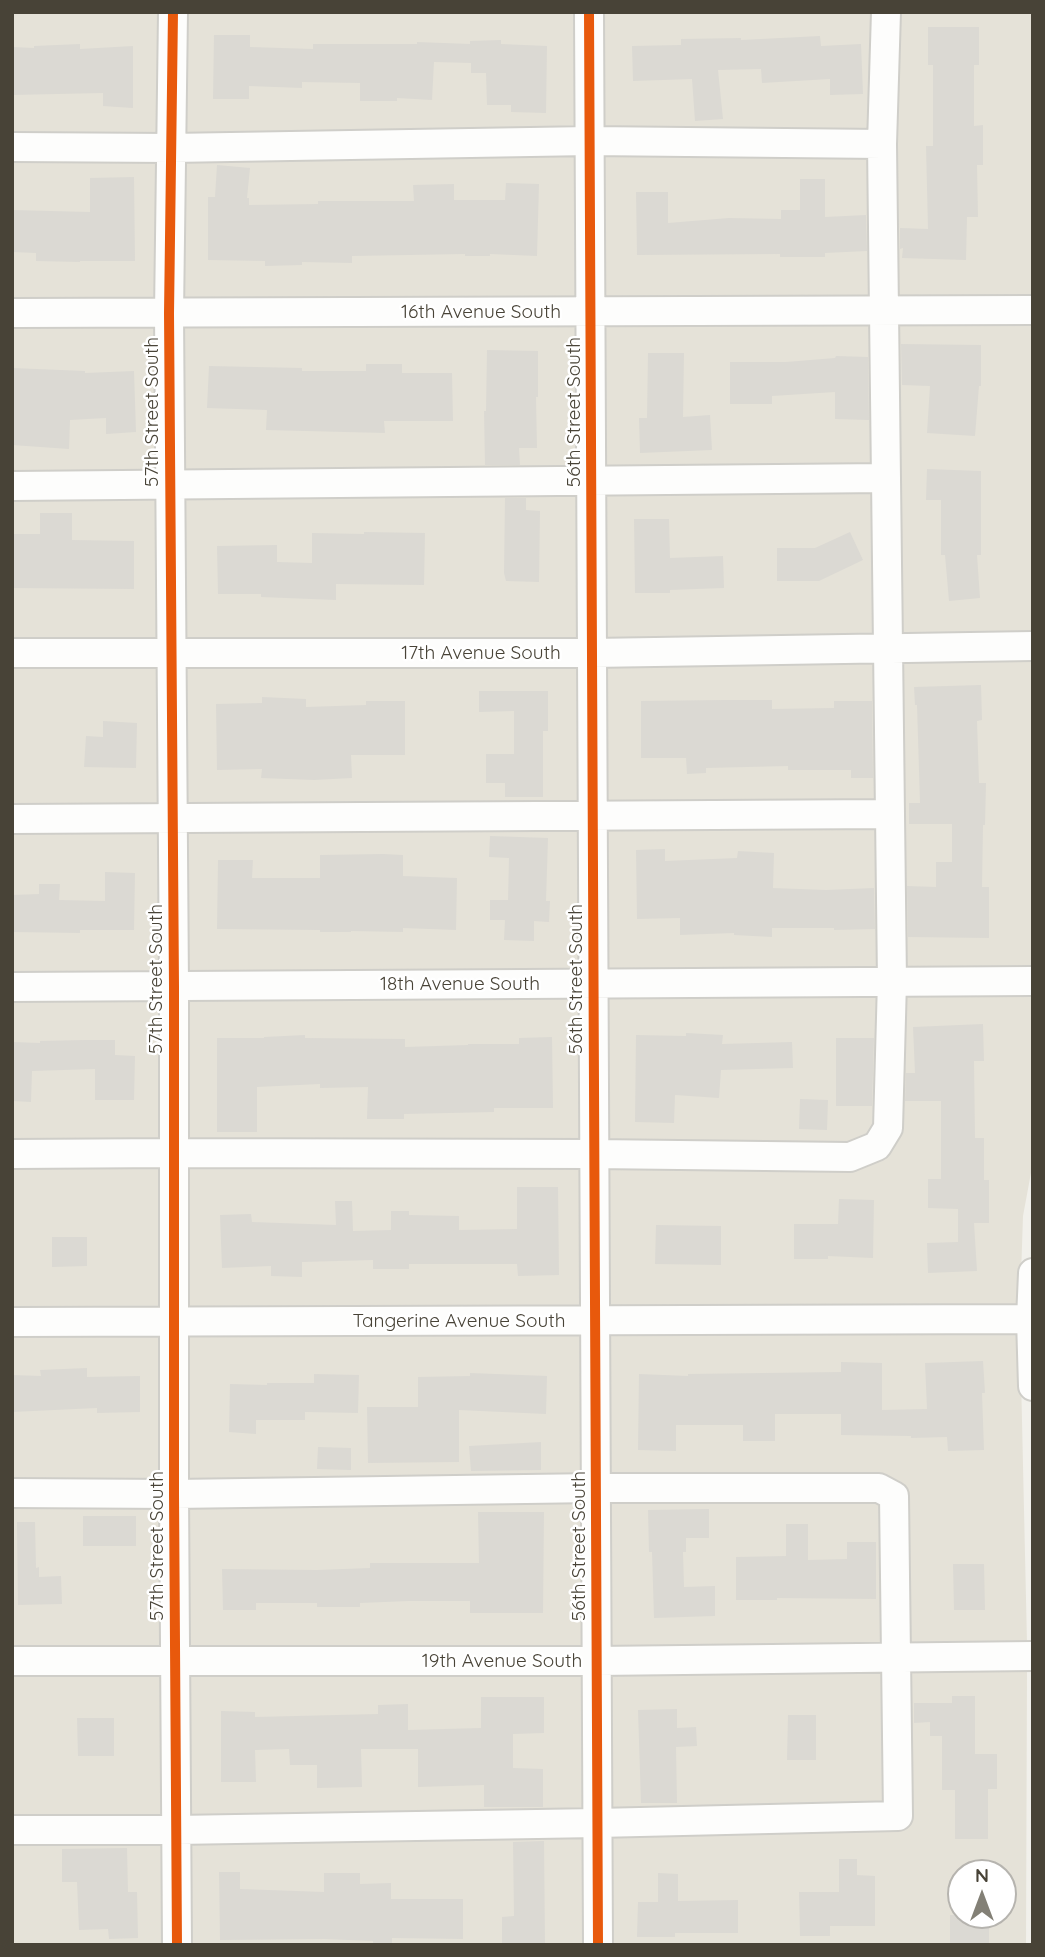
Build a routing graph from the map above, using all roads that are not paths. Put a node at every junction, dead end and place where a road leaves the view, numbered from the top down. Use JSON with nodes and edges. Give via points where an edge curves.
{"nodes":[{"id":1,"x":173,"y":12,"type":"edge"},
{"id":2,"x":589,"y":12,"type":"edge"},
{"id":3,"x":886,"y":12,"type":"edge"},
{"id":4,"x":590,"y":141,"type":"junction"},
{"id":5,"x":882,"y":144,"type":"junction"},
{"id":6,"x":12,"y":147,"type":"edge"},
{"id":7,"x":171,"y":148,"type":"junction"},
{"id":8,"x":885,"y":310,"type":"junction"},
{"id":9,"x":1033,"y":310,"type":"edge"},
{"id":10,"x":591,"y":311,"type":"junction"},
{"id":11,"x":12,"y":313,"type":"edge"},
{"id":12,"x":169,"y":313,"type":"junction"},
{"id":13,"x":886,"y":478,"type":"junction"},
{"id":14,"x":591,"y":480,"type":"junction"},
{"id":15,"x":12,"y":486,"type":"edge"},
{"id":16,"x":170,"y":486,"type":"junction"},
{"id":17,"x":1033,"y":646,"type":"edge"},
{"id":18,"x":887,"y":648,"type":"junction"},
{"id":19,"x":12,"y":653,"type":"edge"},
{"id":20,"x":170,"y":653,"type":"junction"},
{"id":21,"x":592,"y":653,"type":"junction"},
{"id":22,"x":889,"y":814,"type":"junction"},
{"id":23,"x":593,"y":817,"type":"junction"},
{"id":24,"x":172,"y":818,"type":"junction"},
{"id":25,"x":12,"y":819,"type":"edge"},
{"id":26,"x":891,"y":981,"type":"junction"},
{"id":27,"x":1033,"y":981,"type":"edge"},
{"id":28,"x":594,"y":983,"type":"junction"},
{"id":29,"x":12,"y":986,"type":"edge"},
{"id":30,"x":174,"y":986,"type":"junction"},
{"id":31,"x":173,"y":1153,"type":"junction"},
{"id":32,"x":12,"y":1154,"type":"edge"},
{"id":33,"x":594,"y":1154,"type":"junction"},
{"id":34,"x":1033,"y":1273,"type":"edge"},
{"id":35,"x":1031,"y":1319,"type":"edge"},
{"id":36,"x":595,"y":1320,"type":"junction"},
{"id":37,"x":173,"y":1321,"type":"junction"},
{"id":38,"x":12,"y":1322,"type":"edge"},
{"id":39,"x":1033,"y":1385,"type":"edge"},
{"id":40,"x":596,"y":1488,"type":"junction"},
{"id":41,"x":12,"y":1493,"type":"edge"},
{"id":42,"x":174,"y":1494,"type":"junction"},
{"id":43,"x":1033,"y":1656,"type":"edge"},
{"id":44,"x":896,"y":1658,"type":"junction"},
{"id":45,"x":12,"y":1661,"type":"edge"},
{"id":46,"x":174,"y":1661,"type":"junction"},
{"id":47,"x":597,"y":1661,"type":"junction"},
{"id":48,"x":597,"y":1824,"type":"junction"},
{"id":49,"x":12,"y":1830,"type":"edge"},
{"id":50,"x":176,"y":1830,"type":"junction"},
{"id":51,"x":177,"y":1945,"type":"edge"},
{"id":52,"x":598,"y":1945,"type":"edge"}],
"edges":[{"from":1,"to":7,"type":"street","name":"57th Street South"},
{"from":2,"to":4,"type":"street","name":"56th Street South"},
{"from":3,"to":5,"type":"street"},
{"from":4,"to":5,"type":"street"},
{"from":4,"to":7,"type":"street"},
{"from":4,"to":10,"type":"street","name":"56th Street South"},
{"from":5,"to":8,"type":"street"},
{"from":6,"to":7,"type":"street"},
{"from":7,"to":12,"type":"street","name":"57th Street South"},
{"from":8,"to":9,"type":"street","name":"16th Avenue South"},
{"from":8,"to":10,"type":"street","name":"16th Avenue South"},
{"from":8,"to":13,"type":"street"},
{"from":10,"to":12,"type":"street","name":"16th Avenue South"},
{"from":10,"to":14,"type":"street","name":"56th Street South"},
{"from":11,"to":12,"type":"street","name":"16th Avenue South"},
{"from":12,"to":16,"type":"street","name":"57th Street South"},
{"from":13,"to":14,"type":"street"},
{"from":13,"to":18,"type":"street"},
{"from":14,"to":16,"type":"street"},
{"from":14,"to":21,"type":"street","name":"56th Street South"},
{"from":15,"to":16,"type":"street"},
{"from":16,"to":20,"type":"street","name":"57th Street South"},
{"from":17,"to":18,"type":"street","name":"17th Avenue South"},
{"from":18,"to":21,"type":"street","name":"17th Avenue South"},
{"from":18,"to":22,"type":"street"},
{"from":19,"to":20,"type":"street","name":"17th Avenue South"},
{"from":20,"to":21,"type":"street","name":"17th Avenue South"},
{"from":20,"to":24,"type":"street","name":"57th Street South"},
{"from":21,"to":23,"type":"street","name":"56th Street South"},
{"from":22,"to":23,"type":"street"},
{"from":22,"to":26,"type":"street"},
{"from":23,"to":24,"type":"street"},
{"from":23,"to":28,"type":"street","name":"56th Street South"},
{"from":24,"to":25,"type":"street"},
{"from":24,"to":30,"type":"street","name":"57th Street South"},
{"from":26,"to":27,"type":"street","name":"18th Avenue South"},
{"from":26,"to":28,"type":"street","name":"18th Avenue South"},
{"from":26,"to":33,"type":"street","via":[[888,1128],[877,1146],[850,1157]]},
{"from":28,"to":30,"type":"street","name":"18th Avenue South"},
{"from":28,"to":33,"type":"street","name":"56th Street South"},
{"from":29,"to":30,"type":"street","name":"18th Avenue South"},
{"from":30,"to":31,"type":"street","name":"57th Street South"},
{"from":31,"to":32,"type":"street"},
{"from":31,"to":33,"type":"street"},
{"from":31,"to":37,"type":"street","name":"57th Street South"},
{"from":33,"to":36,"type":"street","name":"56th Street South"},
{"from":34,"to":35,"type":"street"},
{"from":35,"to":36,"type":"street","name":"Tangerine Avenue South"},
{"from":35,"to":39,"type":"street"},
{"from":36,"to":37,"type":"street","name":"Tangerine Avenue South"},
{"from":36,"to":40,"type":"street","name":"56th Street South"},
{"from":37,"to":38,"type":"street","name":"Tangerine Avenue South"},
{"from":37,"to":42,"type":"street","name":"57th Street South"},
{"from":40,"to":42,"type":"street"},
{"from":40,"to":44,"type":"street","via":[[879,1488],[894,1496]]},
{"from":40,"to":47,"type":"street","name":"56th Street South"},
{"from":41,"to":42,"type":"street"},
{"from":42,"to":46,"type":"street","name":"57th Street South"},
{"from":43,"to":44,"type":"street","name":"19th Avenue South"},
{"from":44,"to":47,"type":"street","name":"19th Avenue South"},
{"from":44,"to":48,"type":"street","via":[[898,1816]]},
{"from":45,"to":46,"type":"street","name":"19th Avenue South"},
{"from":46,"to":47,"type":"street","name":"19th Avenue South"},
{"from":46,"to":50,"type":"street","name":"57th Street South"},
{"from":47,"to":48,"type":"street","name":"56th Street South"},
{"from":48,"to":50,"type":"street"},
{"from":48,"to":52,"type":"street","name":"56th Street South"},
{"from":49,"to":50,"type":"street"},
{"from":50,"to":51,"type":"street","name":"57th Street South"}]}
